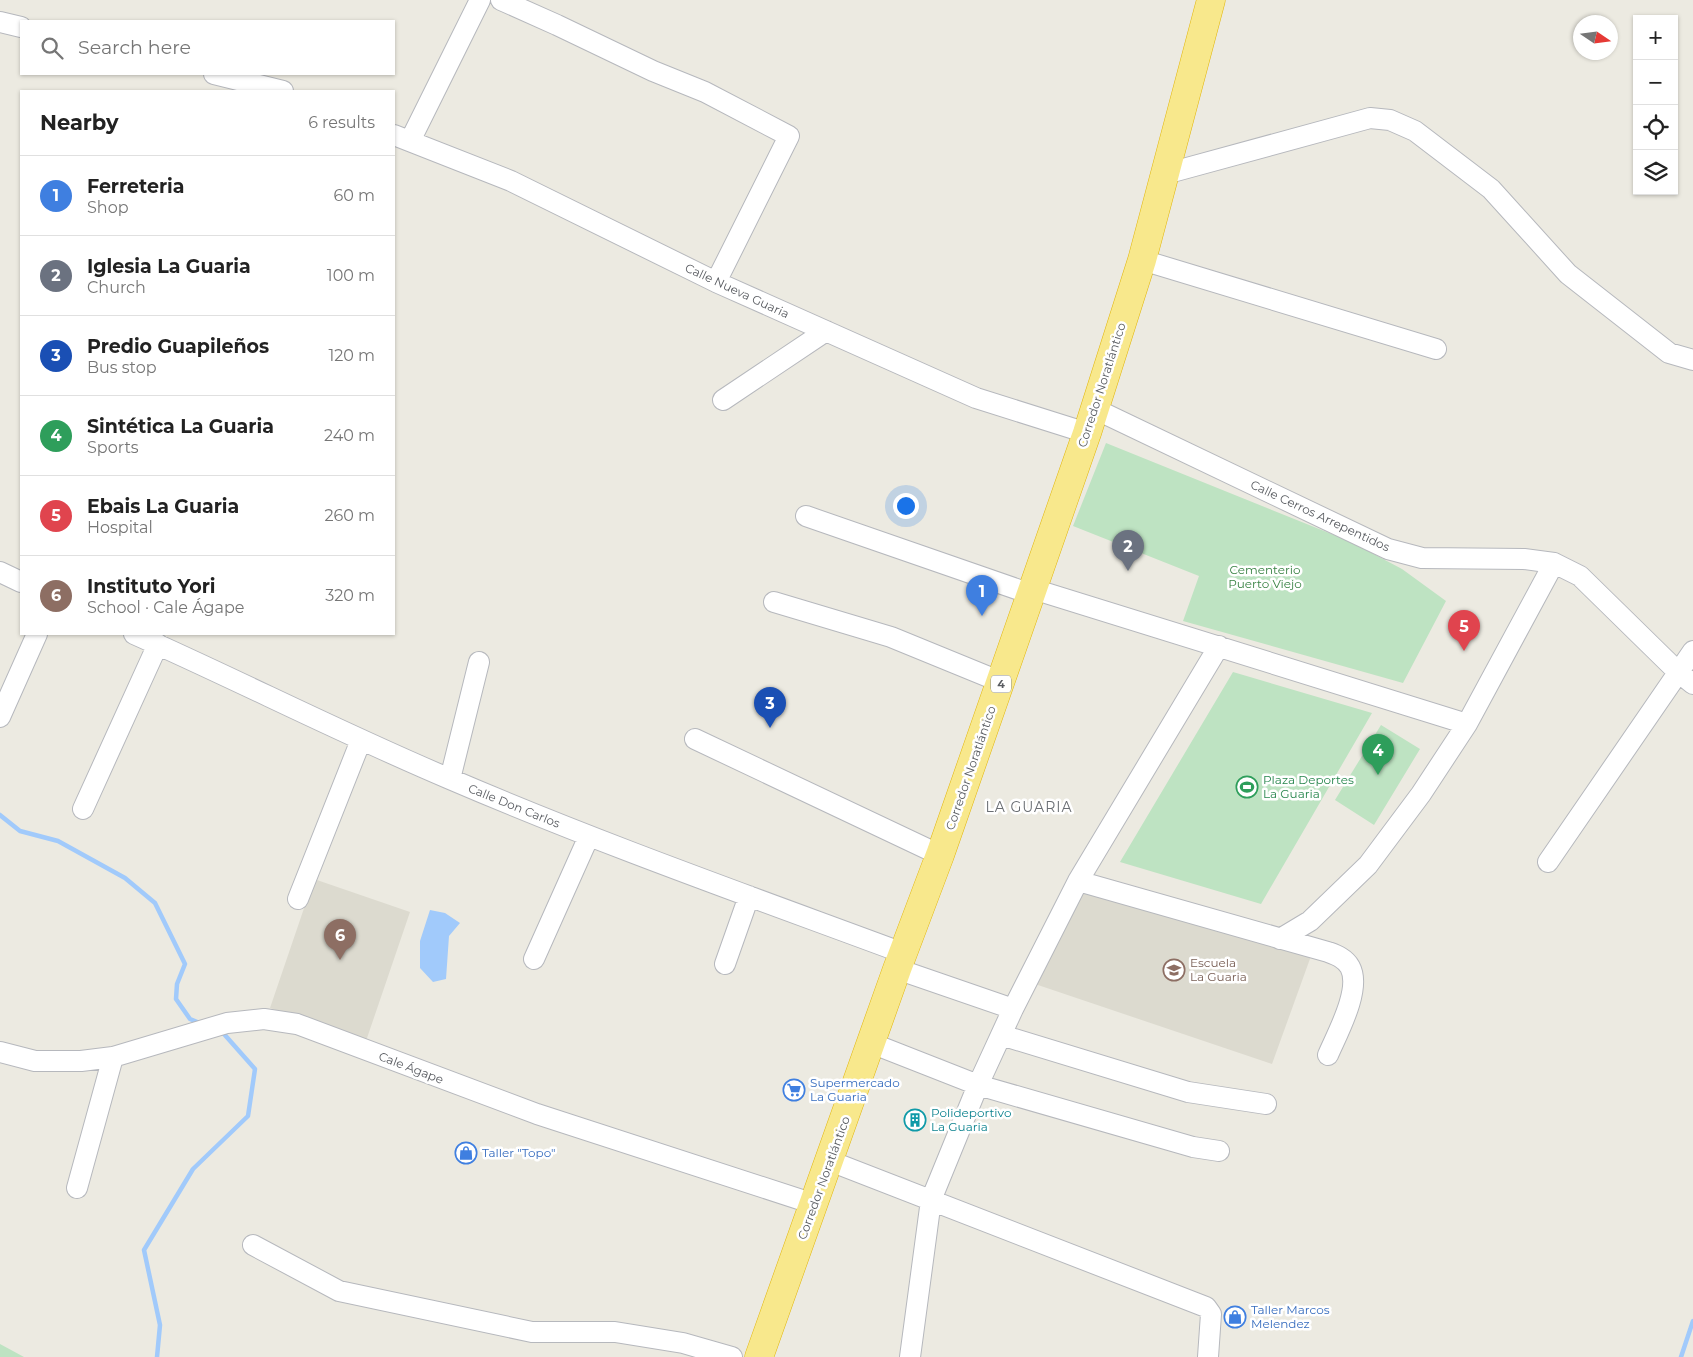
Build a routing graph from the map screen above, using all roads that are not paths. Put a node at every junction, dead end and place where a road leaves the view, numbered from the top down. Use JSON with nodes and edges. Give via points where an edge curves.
{"nodes":[{"id":1,"x":480,"y":0,"type":"edge"},
{"id":2,"x":501,"y":0,"type":"edge"},
{"id":3,"x":1211,"y":0,"type":"edge"},
{"id":4,"x":0,"y":22,"type":"edge"},
{"id":5,"x":20,"y":27,"type":"edge"},
{"id":6,"x":218,"y":75,"type":"edge"},
{"id":7,"x":279,"y":90,"type":"edge"},
{"id":8,"x":402,"y":138,"type":"edge"},
{"id":9,"x":1165,"y":174,"type":"junction"},
{"id":10,"x":1142,"y":260,"type":"junction"},
{"id":11,"x":716,"y":282,"type":"junction"},
{"id":12,"x":826,"y":331,"type":"junction"},
{"id":13,"x":1436,"y":349,"type":"dead end"},
{"id":14,"x":1693,"y":360,"type":"edge"},
{"id":15,"x":723,"y":400,"type":"dead end"},
{"id":16,"x":1091,"y":421,"type":"junction"},
{"id":17,"x":806,"y":516,"type":"dead end"},
{"id":18,"x":1554,"y":563,"type":"junction"},
{"id":19,"x":0,"y":572,"type":"edge"},
{"id":20,"x":20,"y":582,"type":"edge"},
{"id":21,"x":1032,"y":592,"type":"junction"},
{"id":22,"x":774,"y":602,"type":"dead end"},
{"id":23,"x":38,"y":635,"type":"edge"},
{"id":24,"x":136,"y":635,"type":"edge"},
{"id":25,"x":158,"y":644,"type":"junction"},
{"id":26,"x":1219,"y":646,"type":"junction"},
{"id":27,"x":1693,"y":651,"type":"edge"},
{"id":28,"x":479,"y":662,"type":"dead end"},
{"id":29,"x":1685,"y":678,"type":"edge"},
{"id":30,"x":1001,"y":682,"type":"junction"},
{"id":31,"x":0,"y":717,"type":"edge"},
{"id":32,"x":1467,"y":724,"type":"junction"},
{"id":33,"x":695,"y":739,"type":"dead end"},
{"id":34,"x":361,"y":740,"type":"junction"},
{"id":35,"x":450,"y":779,"type":"junction"},
{"id":36,"x":83,"y":809,"type":"dead end"},
{"id":37,"x":589,"y":836,"type":"junction"},
{"id":38,"x":940,"y":855,"type":"junction"},
{"id":39,"x":1548,"y":862,"type":"dead end"},
{"id":40,"x":1078,"y":881,"type":"junction"},
{"id":41,"x":748,"y":896,"type":"junction"},
{"id":42,"x":298,"y":899,"type":"dead end"},
{"id":43,"x":1280,"y":939,"type":"junction"},
{"id":44,"x":534,"y":959,"type":"dead end"},
{"id":45,"x":900,"y":961,"type":"junction"},
{"id":46,"x":725,"y":964,"type":"dead end"},
{"id":47,"x":1013,"y":1009,"type":"junction"},
{"id":48,"x":1001,"y":1036,"type":"junction"},
{"id":49,"x":872,"y":1043,"type":"junction"},
{"id":50,"x":0,"y":1052,"type":"edge"},
{"id":51,"x":1328,"y":1055,"type":"dead end"},
{"id":52,"x":114,"y":1056,"type":"junction"},
{"id":53,"x":978,"y":1085,"type":"junction"},
{"id":54,"x":1266,"y":1104,"type":"dead end"},
{"id":55,"x":1219,"y":1151,"type":"dead end"},
{"id":56,"x":830,"y":1161,"type":"junction"},
{"id":57,"x":77,"y":1188,"type":"dead end"},
{"id":58,"x":931,"y":1200,"type":"junction"},
{"id":59,"x":814,"y":1204,"type":"junction"},
{"id":60,"x":253,"y":1245,"type":"dead end"},
{"id":61,"x":732,"y":1357,"type":"edge"},
{"id":62,"x":759,"y":1357,"type":"edge"},
{"id":63,"x":910,"y":1357,"type":"edge"},
{"id":64,"x":1208,"y":1357,"type":"edge"}],
"edges":[{"from":1,"to":8,"type":"street"},
{"from":2,"to":11,"type":"street","via":[[705,92],[789,136]]},
{"from":3,"to":9,"type":"highway","name":"Corredor Noratlántico","number":"4"},
{"from":4,"to":5,"type":"street"},
{"from":6,"to":7,"type":"street"},
{"from":8,"to":11,"type":"street","name":"Calle Nueva Guaria","via":[[511,181]]},
{"from":9,"to":10,"type":"highway","name":"Corredor Noratlántico","number":"4"},
{"from":9,"to":14,"type":"street","via":[[1370,118],[1390,120],[1415,131],[1491,189],[1568,274],[1669,353]]},
{"from":10,"to":13,"type":"street"},
{"from":10,"to":16,"type":"highway","name":"Corredor Noratlántico","number":"4"},
{"from":11,"to":12,"type":"street","name":"Calle Nueva Guaria"},
{"from":12,"to":15,"type":"street"},
{"from":12,"to":16,"type":"street","name":"Calle Nueva Guaria","via":[[976,398]]},
{"from":16,"to":18,"type":"street","name":"Calle Cerros Arrepentidos","via":[[1388,549],[1422,558],[1524,559]]},
{"from":16,"to":21,"type":"highway","name":"Corredor Noratlántico","number":"4"},
{"from":17,"to":21,"type":"street"},
{"from":18,"to":29,"type":"street","name":"Calle Cerros Arrepentidos","via":[[1580,576]]},
{"from":18,"to":32,"type":"street"},
{"from":19,"to":20,"type":"street"},
{"from":21,"to":26,"type":"street"},
{"from":21,"to":30,"type":"highway","name":"Corredor Noratlántico","number":"4"},
{"from":22,"to":30,"type":"street","via":[[891,637]]},
{"from":23,"to":31,"type":"street"},
{"from":24,"to":25,"type":"street","name":"Calle Don Carlos"},
{"from":25,"to":34,"type":"street","name":"Calle Don Carlos"},
{"from":25,"to":36,"type":"street"},
{"from":26,"to":32,"type":"street"},
{"from":26,"to":40,"type":"street"},
{"from":27,"to":29,"type":"street"},
{"from":28,"to":35,"type":"street"},
{"from":29,"to":39,"type":"street"},
{"from":30,"to":38,"type":"highway","name":"Corredor Noratlántico","number":"4"},
{"from":32,"to":43,"type":"street","via":[[1421,794],[1368,865],[1310,921]]},
{"from":33,"to":38,"type":"street"},
{"from":34,"to":35,"type":"street","name":"Calle Don Carlos"},
{"from":34,"to":42,"type":"street"},
{"from":35,"to":37,"type":"street","name":"Calle Don Carlos"},
{"from":37,"to":41,"type":"street","name":"Calle Don Carlos"},
{"from":37,"to":44,"type":"street"},
{"from":38,"to":45,"type":"highway","name":"Corredor Noratlántico","number":"4"},
{"from":40,"to":43,"type":"street"},
{"from":40,"to":47,"type":"street"},
{"from":41,"to":45,"type":"street","name":"Calle Don Carlos"},
{"from":41,"to":46,"type":"street"},
{"from":43,"to":51,"type":"street","via":[[1341,957],[1354,976],[1352,994]]},
{"from":45,"to":47,"type":"street","name":"Calle Don Carlos"},
{"from":45,"to":49,"type":"highway","name":"Corredor Noratlántico","number":"4"},
{"from":47,"to":48,"type":"street"},
{"from":48,"to":53,"type":"street"},
{"from":48,"to":54,"type":"street","via":[[1188,1092]]},
{"from":49,"to":53,"type":"street"},
{"from":49,"to":56,"type":"highway","name":"Corredor Noratlántico","number":"4"},
{"from":50,"to":52,"type":"street","name":"Cale Ágape","via":[[34,1061],[81,1061]]},
{"from":52,"to":57,"type":"street"},
{"from":52,"to":59,"type":"street","name":"Cale Ágape","via":[[227,1023],[264,1019],[296,1024],[537,1114]]},
{"from":53,"to":55,"type":"street","via":[[1193,1147]]},
{"from":53,"to":58,"type":"street"},
{"from":56,"to":58,"type":"street"},
{"from":56,"to":59,"type":"highway","name":"Corredor Noratlántico","number":"4"},
{"from":58,"to":63,"type":"street"},
{"from":58,"to":64,"type":"street","via":[[1206,1307],[1211,1314]]},
{"from":59,"to":62,"type":"highway","name":"Corredor Noratlántico","number":"4"},
{"from":60,"to":61,"type":"street","via":[[339,1291],[532,1332],[615,1332],[683,1343]]}]}
